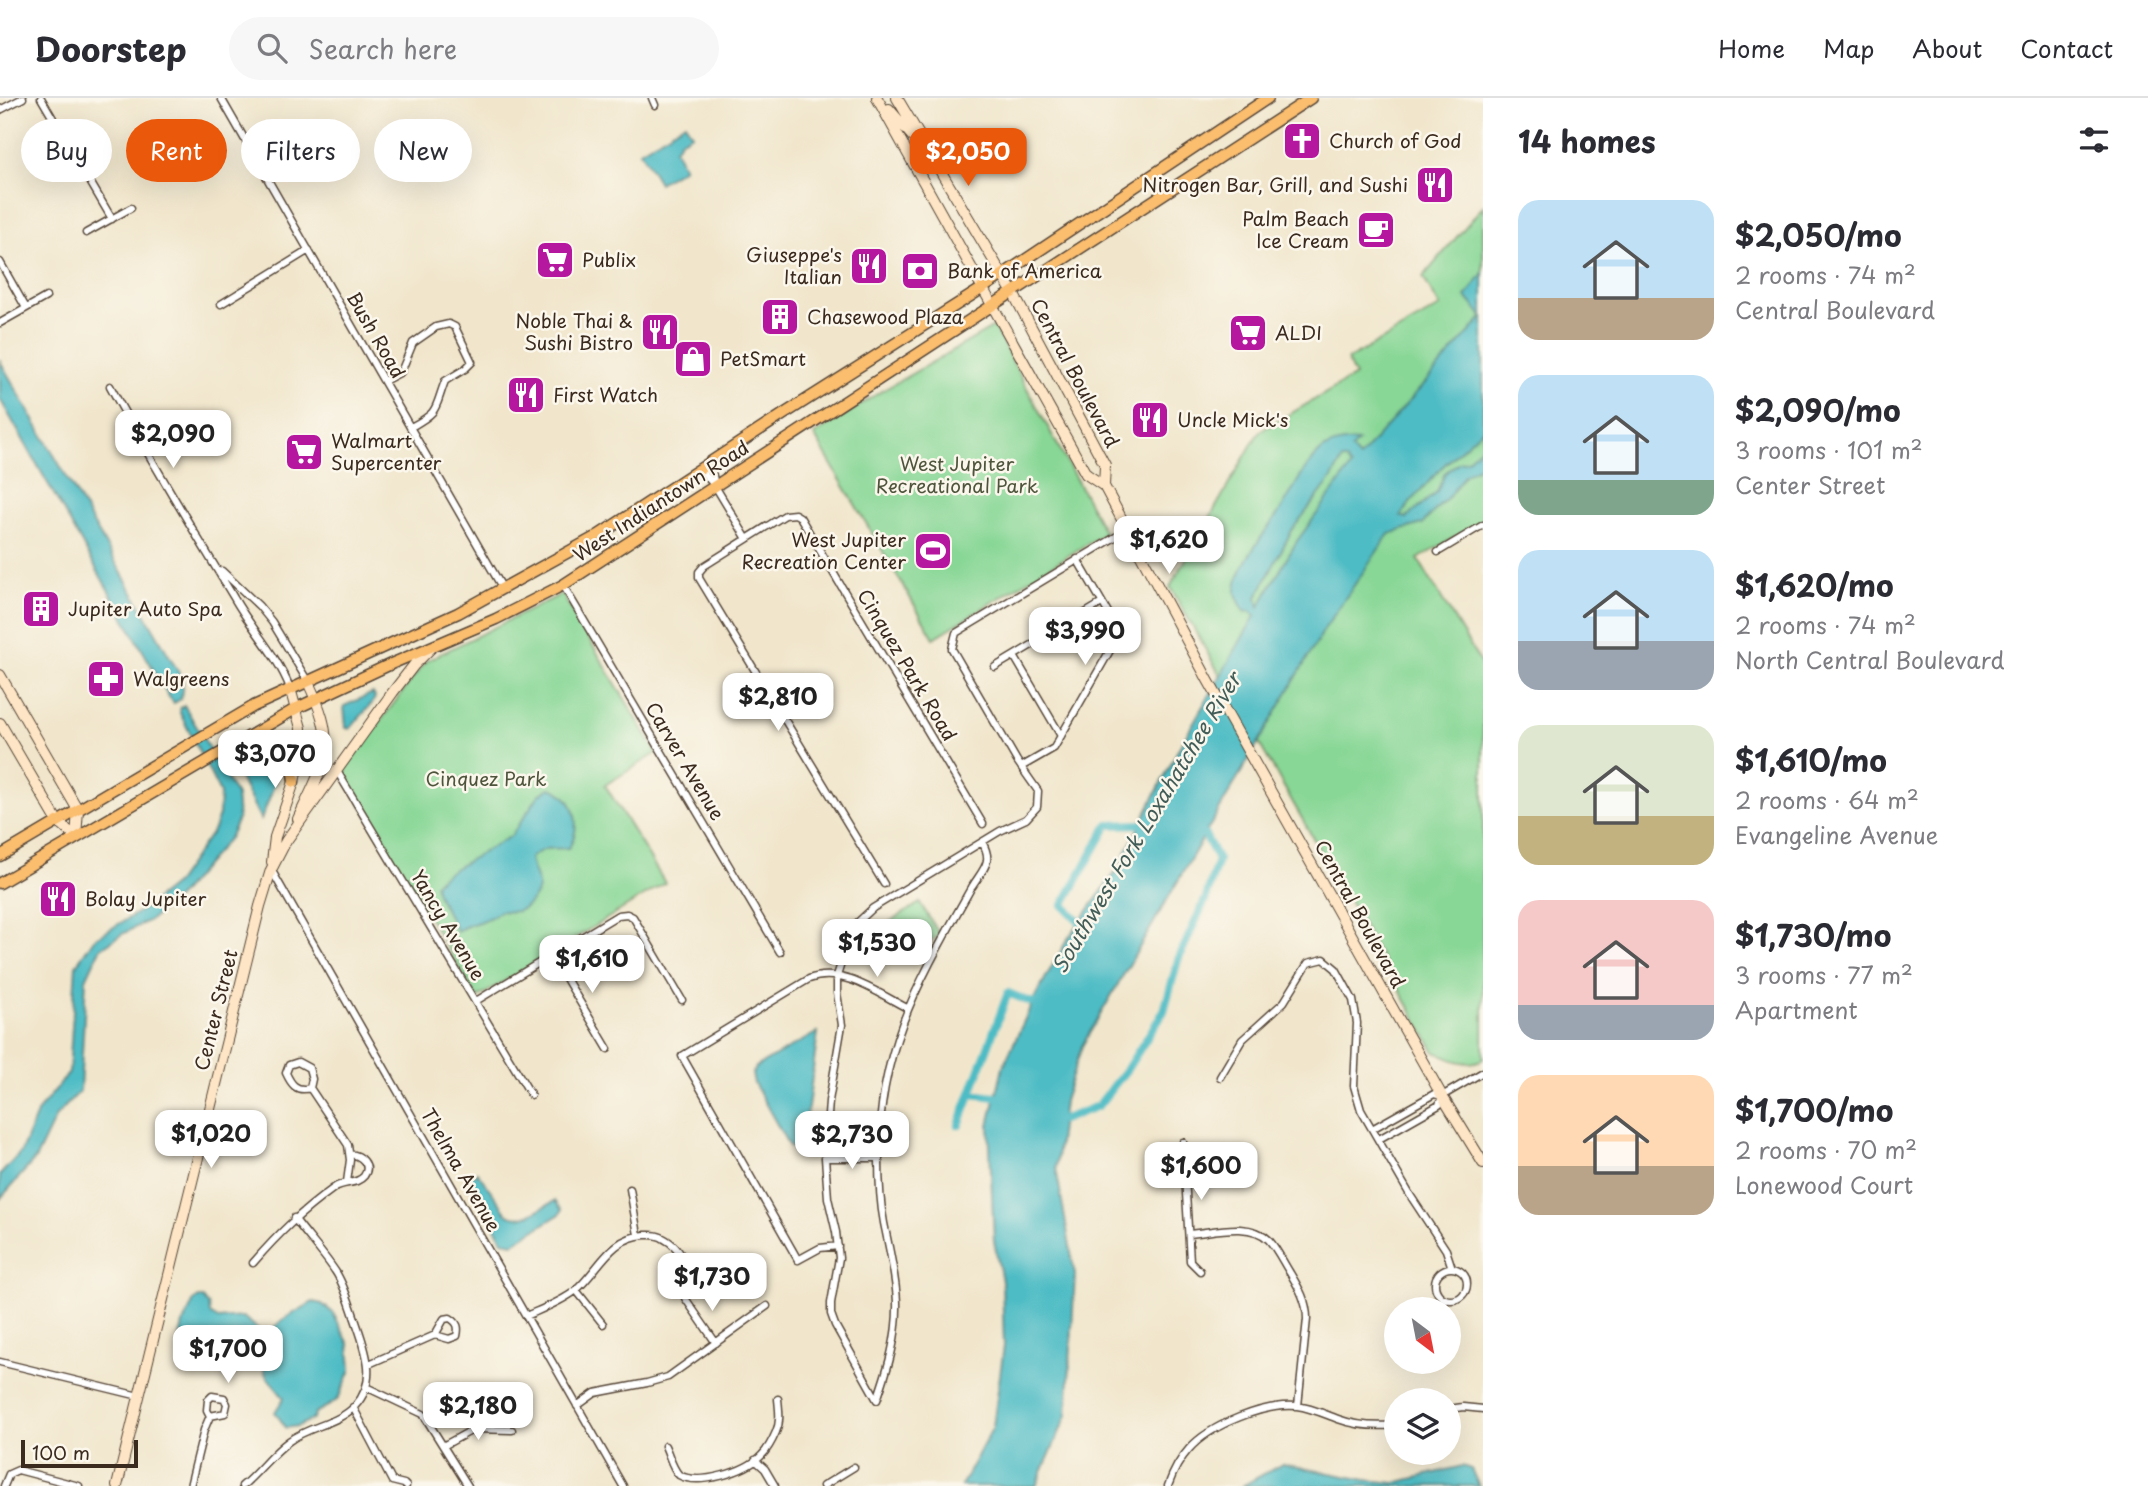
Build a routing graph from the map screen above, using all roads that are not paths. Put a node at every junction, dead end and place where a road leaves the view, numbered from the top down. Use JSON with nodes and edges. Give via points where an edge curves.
{"nodes":[{"id":1,"x":23,"y":98,"type":"edge"},
{"id":2,"x":41,"y":98,"type":"edge"},
{"id":3,"x":222,"y":98,"type":"edge"},
{"id":4,"x":879,"y":98,"type":"edge"},
{"id":5,"x":897,"y":98,"type":"edge"},
{"id":6,"x":1268,"y":98,"type":"edge"},
{"id":7,"x":1311,"y":98,"type":"edge"},
{"id":8,"x":0,"y":110,"type":"edge"},
{"id":9,"x":921,"y":138,"type":"junction"},
{"id":10,"x":131,"y":208,"type":"dead end"},
{"id":11,"x":112,"y":219,"type":"junction"},
{"id":12,"x":86,"y":233,"type":"dead end"},
{"id":13,"x":309,"y":250,"type":"junction"},
{"id":14,"x":0,"y":262,"type":"edge"},
{"id":15,"x":1002,"y":275,"type":"junction"},
{"id":16,"x":983,"y":288,"type":"junction"},
{"id":17,"x":1013,"y":293,"type":"junction"},
{"id":18,"x":46,"y":297,"type":"dead end"},
{"id":19,"x":221,"y":304,"type":"dead end"},
{"id":20,"x":993,"y":306,"type":"junction"},
{"id":21,"x":26,"y":307,"type":"junction"},
{"id":22,"x":0,"y":323,"type":"edge"},
{"id":23,"x":384,"y":381,"type":"junction"},
{"id":24,"x":110,"y":386,"type":"dead end"},
{"id":25,"x":411,"y":427,"type":"junction"},
{"id":26,"x":705,"y":466,"type":"junction"},
{"id":27,"x":715,"y":486,"type":"junction"},
{"id":28,"x":1104,"y":486,"type":"junction"},
{"id":29,"x":1483,"y":525,"type":"edge"},
{"id":30,"x":1128,"y":530,"type":"junction"},
{"id":31,"x":747,"y":539,"type":"junction"},
{"id":32,"x":1438,"y":552,"type":"dead end"},
{"id":33,"x":1077,"y":559,"type":"junction"},
{"id":34,"x":215,"y":564,"type":"junction"},
{"id":35,"x":564,"y":585,"type":"junction"},
{"id":36,"x":503,"y":589,"type":"junction"},
{"id":37,"x":1102,"y":603,"type":"junction"},
{"id":38,"x":432,"y":646,"type":"junction"},
{"id":39,"x":1014,"y":656,"type":"junction"},
{"id":40,"x":995,"y":667,"type":"dead end"},
{"id":41,"x":0,"y":675,"type":"edge"},
{"id":42,"x":307,"y":680,"type":"junction"},
{"id":43,"x":290,"y":688,"type":"junction"},
{"id":44,"x":316,"y":699,"type":"junction"},
{"id":45,"x":297,"y":708,"type":"junction"},
{"id":46,"x":0,"y":723,"type":"edge"},
{"id":47,"x":1061,"y":736,"type":"junction"},
{"id":48,"x":222,"y":751,"type":"junction"},
{"id":49,"x":1021,"y":767,"type":"junction"},
{"id":50,"x":337,"y":771,"type":"junction"},
{"id":51,"x":294,"y":782,"type":"junction"},
{"id":52,"x":78,"y":810,"type":"junction"},
{"id":53,"x":58,"y":822,"type":"junction"},
{"id":54,"x":984,"y":824,"type":"dead end"},
{"id":55,"x":76,"y":837,"type":"junction"},
{"id":56,"x":286,"y":841,"type":"junction"},
{"id":57,"x":982,"y":842,"type":"junction"},
{"id":58,"x":0,"y":856,"type":"edge"},
{"id":59,"x":271,"y":870,"type":"junction"},
{"id":60,"x":0,"y":883,"type":"edge"},
{"id":61,"x":884,"y":884,"type":"dead end"},
{"id":62,"x":780,"y":952,"type":"dead end"},
{"id":63,"x":552,"y":955,"type":"junction"},
{"id":64,"x":837,"y":976,"type":"junction"},
{"id":65,"x":682,"y":1000,"type":"dead end"},
{"id":66,"x":476,"y":1001,"type":"junction"},
{"id":67,"x":907,"y":1008,"type":"junction"},
{"id":68,"x":608,"y":1049,"type":"dead end"},
{"id":69,"x":1483,"y":1072,"type":"edge"},
{"id":70,"x":1220,"y":1077,"type":"dead end"},
{"id":71,"x":310,"y":1087,"type":"junction"},
{"id":72,"x":531,"y":1096,"type":"dead end"},
{"id":73,"x":1442,"y":1096,"type":"junction"},
{"id":74,"x":1372,"y":1129,"type":"junction"},
{"id":75,"x":1379,"y":1139,"type":"junction"},
{"id":76,"x":1183,"y":1142,"type":"dead end"},
{"id":77,"x":350,"y":1154,"type":"junction"},
{"id":78,"x":825,"y":1157,"type":"junction"},
{"id":79,"x":879,"y":1158,"type":"junction"},
{"id":80,"x":1483,"y":1163,"type":"edge"},
{"id":81,"x":347,"y":1182,"type":"junction"},
{"id":82,"x":630,"y":1189,"type":"dead end"},
{"id":83,"x":294,"y":1219,"type":"junction"},
{"id":84,"x":1189,"y":1234,"type":"junction"},
{"id":85,"x":638,"y":1236,"type":"junction"},
{"id":86,"x":838,"y":1245,"type":"junction"},
{"id":87,"x":253,"y":1263,"type":"dead end"},
{"id":88,"x":685,"y":1264,"type":"dead end"},
{"id":89,"x":1452,"y":1268,"type":"junction"},
{"id":90,"x":1200,"y":1271,"type":"dead end"},
{"id":91,"x":576,"y":1290,"type":"junction"},
{"id":92,"x":685,"y":1298,"type":"dead end"},
{"id":93,"x":766,"y":1306,"type":"dead end"},
{"id":94,"x":526,"y":1316,"type":"junction"},
{"id":95,"x":603,"y":1324,"type":"dead end"},
{"id":96,"x":435,"y":1335,"type":"dead end"},
{"id":97,"x":716,"y":1343,"type":"junction"},
{"id":98,"x":0,"y":1362,"type":"edge"},
{"id":99,"x":369,"y":1364,"type":"junction"},
{"id":100,"x":366,"y":1387,"type":"junction"},
{"id":101,"x":139,"y":1396,"type":"junction"},
{"id":102,"x":778,"y":1399,"type":"dead end"},
{"id":103,"x":577,"y":1406,"type":"junction"},
{"id":104,"x":1298,"y":1406,"type":"junction"},
{"id":105,"x":354,"y":1407,"type":"junction"},
{"id":106,"x":1461,"y":1407,"type":"edge"},
{"id":107,"x":1483,"y":1409,"type":"edge"},
{"id":108,"x":211,"y":1416,"type":"dead end"},
{"id":109,"x":1384,"y":1425,"type":"edge"},
{"id":110,"x":512,"y":1430,"type":"dead end"},
{"id":111,"x":443,"y":1446,"type":"junction"},
{"id":112,"x":665,"y":1446,"type":"dead end"},
{"id":113,"x":755,"y":1460,"type":"junction"},
{"id":114,"x":854,"y":1467,"type":"dead end"},
{"id":115,"x":251,"y":1478,"type":"junction"},
{"id":116,"x":683,"y":1478,"type":"junction"},
{"id":117,"x":390,"y":1484,"type":"edge"},
{"id":118,"x":4,"y":1486,"type":"edge"},
{"id":119,"x":79,"y":1486,"type":"edge"},
{"id":120,"x":117,"y":1486,"type":"edge"},
{"id":121,"x":190,"y":1486,"type":"edge"},
{"id":122,"x":242,"y":1486,"type":"edge"},
{"id":123,"x":257,"y":1486,"type":"edge"},
{"id":124,"x":406,"y":1486,"type":"edge"},
{"id":125,"x":468,"y":1486,"type":"edge"},
{"id":126,"x":623,"y":1486,"type":"edge"},
{"id":127,"x":677,"y":1486,"type":"edge"},
{"id":128,"x":775,"y":1486,"type":"edge"},
{"id":129,"x":823,"y":1486,"type":"edge"},
{"id":130,"x":1168,"y":1486,"type":"edge"}],
"edges":[{"from":1,"to":8,"type":"street"},
{"from":2,"to":11,"type":"street"},
{"from":3,"to":13,"type":"street","name":"Bush Road"},
{"from":4,"to":9,"type":"street","via":[[913,137]]},
{"from":4,"to":16,"type":"street"},
{"from":5,"to":9,"type":"street","name":"Central Boulevard"},
{"from":6,"to":15,"type":"main road","name":"West Indiantown Road"},
{"from":7,"to":17,"type":"main road","name":"West Indiantown Road"},
{"from":9,"to":15,"type":"street","name":"Central Boulevard"},
{"from":10,"to":11,"type":"street"},
{"from":11,"to":12,"type":"street"},
{"from":13,"to":19,"type":"street"},
{"from":13,"to":23,"type":"street","name":"Bush Road"},
{"from":14,"to":21,"type":"street"},
{"from":15,"to":16,"type":"main road","name":"West Indiantown Road"},
{"from":15,"to":17,"type":"street","name":"Central Boulevard"},
{"from":16,"to":20,"type":"street"},
{"from":16,"to":26,"type":"main road","name":"West Indiantown Road"},
{"from":17,"to":20,"type":"main road","name":"West Indiantown Road"},
{"from":17,"to":28,"type":"street","name":"Central Boulevard","via":[[1105,465]]},
{"from":18,"to":21,"type":"street"},
{"from":20,"to":27,"type":"main road","name":"West Indiantown Road"},
{"from":20,"to":28,"type":"street","via":[[1087,474]]},
{"from":21,"to":22,"type":"street"},
{"from":23,"to":25,"type":"street","name":"Bush Road"},
{"from":23,"to":25,"type":"street","via":[[401,372],[413,343],[436,327],[455,327],[472,362],[445,381],[438,408]]},
{"from":24,"to":34,"type":"street","name":"Center Street"},
{"from":25,"to":36,"type":"street","name":"Bush Road"},
{"from":26,"to":27,"type":"street"},
{"from":26,"to":27,"type":"street"},
{"from":26,"to":36,"type":"main road","name":"West Indiantown Road","via":[[599,535]]},
{"from":27,"to":31,"type":"street"},
{"from":27,"to":35,"type":"main road","name":"West Indiantown Road"},
{"from":28,"to":30,"type":"street","name":"Central Boulevard"},
{"from":29,"to":32,"type":"street"},
{"from":30,"to":33,"type":"street"},
{"from":30,"to":73,"type":"street","name":"Central Boulevard"},
{"from":31,"to":54,"type":"street","name":"Cinquez Park Road","via":[[785,515],[800,517]]},
{"from":31,"to":61,"type":"street","name":"Cinquez Park Road","via":[[704,566],[699,578]]},
{"from":33,"to":37,"type":"street"},
{"from":33,"to":49,"type":"street","via":[[960,629],[953,638],[952,649]]},
{"from":34,"to":42,"type":"street","name":"Center Street","via":[[272,622]]},
{"from":34,"to":43,"type":"street","name":"Center Street"},
{"from":35,"to":38,"type":"main road","name":"West Indiantown Road"},
{"from":35,"to":62,"type":"street","name":"Carver Avenue"},
{"from":36,"to":42,"type":"main road","name":"West Indiantown Road"},
{"from":37,"to":39,"type":"street"},
{"from":37,"to":47,"type":"street","via":[[1120,634]]},
{"from":38,"to":44,"type":"main road","name":"West Indiantown Road"},
{"from":38,"to":50,"type":"street","name":"Center Street"},
{"from":39,"to":40,"type":"street"},
{"from":39,"to":47,"type":"street"},
{"from":41,"to":52,"type":"street"},
{"from":42,"to":43,"type":"main road","name":"West Indiantown Road"},
{"from":42,"to":44,"type":"street"},
{"from":43,"to":45,"type":"street","name":"Center Street"},
{"from":43,"to":52,"type":"main road","name":"West Indiantown Road"},
{"from":44,"to":45,"type":"main road","name":"West Indiantown Road"},
{"from":44,"to":56,"type":"street","via":[[327,734],[324,759]]},
{"from":45,"to":48,"type":"main road","name":"West Indiantown Road"},
{"from":45,"to":51,"type":"street","name":"Center Street","via":[[301,728]]},
{"from":46,"to":53,"type":"street"},
{"from":47,"to":49,"type":"street","via":[[1054,748]]},
{"from":48,"to":51,"type":"main road","via":[[276,744],[292,761]]},
{"from":48,"to":55,"type":"main road","name":"West Indiantown Road"},
{"from":49,"to":57,"type":"street","via":[[1038,791],[1037,807],[1031,816]]},
{"from":50,"to":56,"type":"street","name":"Center Street"},
{"from":50,"to":66,"type":"street","name":"Yancy Avenue"},
{"from":51,"to":59,"type":"street","name":"Center Street","via":[[275,837]]},
{"from":52,"to":53,"type":"main road","name":"West Indiantown Road"},
{"from":52,"to":55,"type":"street"},
{"from":53,"to":55,"type":"street"},
{"from":53,"to":58,"type":"main road","name":"West Indiantown Road"},
{"from":55,"to":60,"type":"main road","name":"West Indiantown Road"},
{"from":56,"to":59,"type":"street","name":"Center Street"},
{"from":57,"to":64,"type":"street","via":[[864,915],[846,941]]},
{"from":57,"to":67,"type":"street","via":[[989,858]]},
{"from":59,"to":94,"type":"street","name":"Thelma Avenue"},
{"from":59,"to":101,"type":"street","name":"Center Street"},
{"from":63,"to":65,"type":"street","via":[[627,914]]},
{"from":63,"to":66,"type":"street"},
{"from":63,"to":68,"type":"street"},
{"from":64,"to":67,"type":"street"},
{"from":64,"to":78,"type":"street","via":[[842,1025]]},
{"from":64,"to":86,"type":"street","via":[[809,979],[682,1056],[798,1260],[820,1248]]},
{"from":66,"to":72,"type":"street","name":"Yancy Avenue"},
{"from":67,"to":79,"type":"street","via":[[886,1080]]},
{"from":69,"to":73,"type":"street"},
{"from":70,"to":74,"type":"street","via":[[1242,1040],[1284,1002],[1308,963],[1324,959],[1336,969],[1353,1000],[1357,1023],[1354,1086]]},
{"from":71,"to":71,"type":"street","via":[[309,1068],[298,1062],[289,1065],[286,1073],[291,1083],[303,1090]]},
{"from":71,"to":77,"type":"street"},
{"from":73,"to":74,"type":"street","via":[[1434,1094]]},
{"from":73,"to":75,"type":"street","via":[[1440,1105]]},
{"from":73,"to":80,"type":"street","name":"Central Boulevard"},
{"from":74,"to":75,"type":"street"},
{"from":75,"to":89,"type":"street","via":[[1446,1250]]},
{"from":76,"to":84,"type":"street"},
{"from":77,"to":81,"type":"street"},
{"from":77,"to":81,"type":"street","via":[[361,1157],[366,1167],[363,1178]]},
{"from":78,"to":79,"type":"street"},
{"from":78,"to":86,"type":"street"},
{"from":79,"to":86,"type":"street","via":[[883,1219],[897,1301],[894,1347],[877,1400],[832,1320]]},
{"from":81,"to":83,"type":"street"},
{"from":82,"to":85,"type":"street"},
{"from":83,"to":87,"type":"street"},
{"from":83,"to":99,"type":"street","via":[[338,1277]]},
{"from":84,"to":90,"type":"street","via":[[1191,1261]]},
{"from":84,"to":104,"type":"street","via":[[1246,1229],[1272,1244],[1306,1307]]},
{"from":85,"to":88,"type":"street","via":[[656,1235],[671,1242]]},
{"from":85,"to":91,"type":"street","via":[[624,1239],[606,1254]]},
{"from":89,"to":89,"type":"street","via":[[1438,1276],[1436,1286],[1440,1295],[1450,1300],[1464,1294],[1467,1285],[1465,1275]]},
{"from":91,"to":94,"type":"street"},
{"from":91,"to":95,"type":"street"},
{"from":92,"to":97,"type":"street"},
{"from":93,"to":97,"type":"street"},
{"from":94,"to":103,"type":"street","name":"Thelma Avenue"},
{"from":96,"to":99,"type":"street"},
{"from":97,"to":103,"type":"street","via":[[668,1377],[595,1393]]},
{"from":98,"to":101,"type":"street"},
{"from":99,"to":100,"type":"street"},
{"from":100,"to":105,"type":"street"},
{"from":100,"to":111,"type":"street","via":[[418,1410]]},
{"from":101,"to":120,"type":"street","name":"Center Street"},
{"from":102,"to":113,"type":"street","via":[[778,1428]]},
{"from":103,"to":126,"type":"street","name":"Thelma Avenue"},
{"from":104,"to":109,"type":"street","via":[[1354,1424]]},
{"from":104,"to":130,"type":"street","via":[[1258,1411],[1209,1432],[1181,1458]]},
{"from":105,"to":115,"type":"street","via":[[287,1442]]},
{"from":105,"to":117,"type":"street"},
{"from":106,"to":107,"type":"street"},
{"from":108,"to":121,"type":"street"},
{"from":110,"to":111,"type":"street","via":[[474,1429]]},
{"from":111,"to":125,"type":"street"},
{"from":112,"to":116,"type":"street"},
{"from":113,"to":116,"type":"street","via":[[716,1482]]},
{"from":113,"to":128,"type":"street"},
{"from":114,"to":129,"type":"street"},
{"from":115,"to":122,"type":"street"},
{"from":115,"to":123,"type":"street"},
{"from":116,"to":127,"type":"street"},
{"from":117,"to":124,"type":"street"},
{"from":118,"to":119,"type":"street","via":[[9,1474],[19,1470]]}]}
